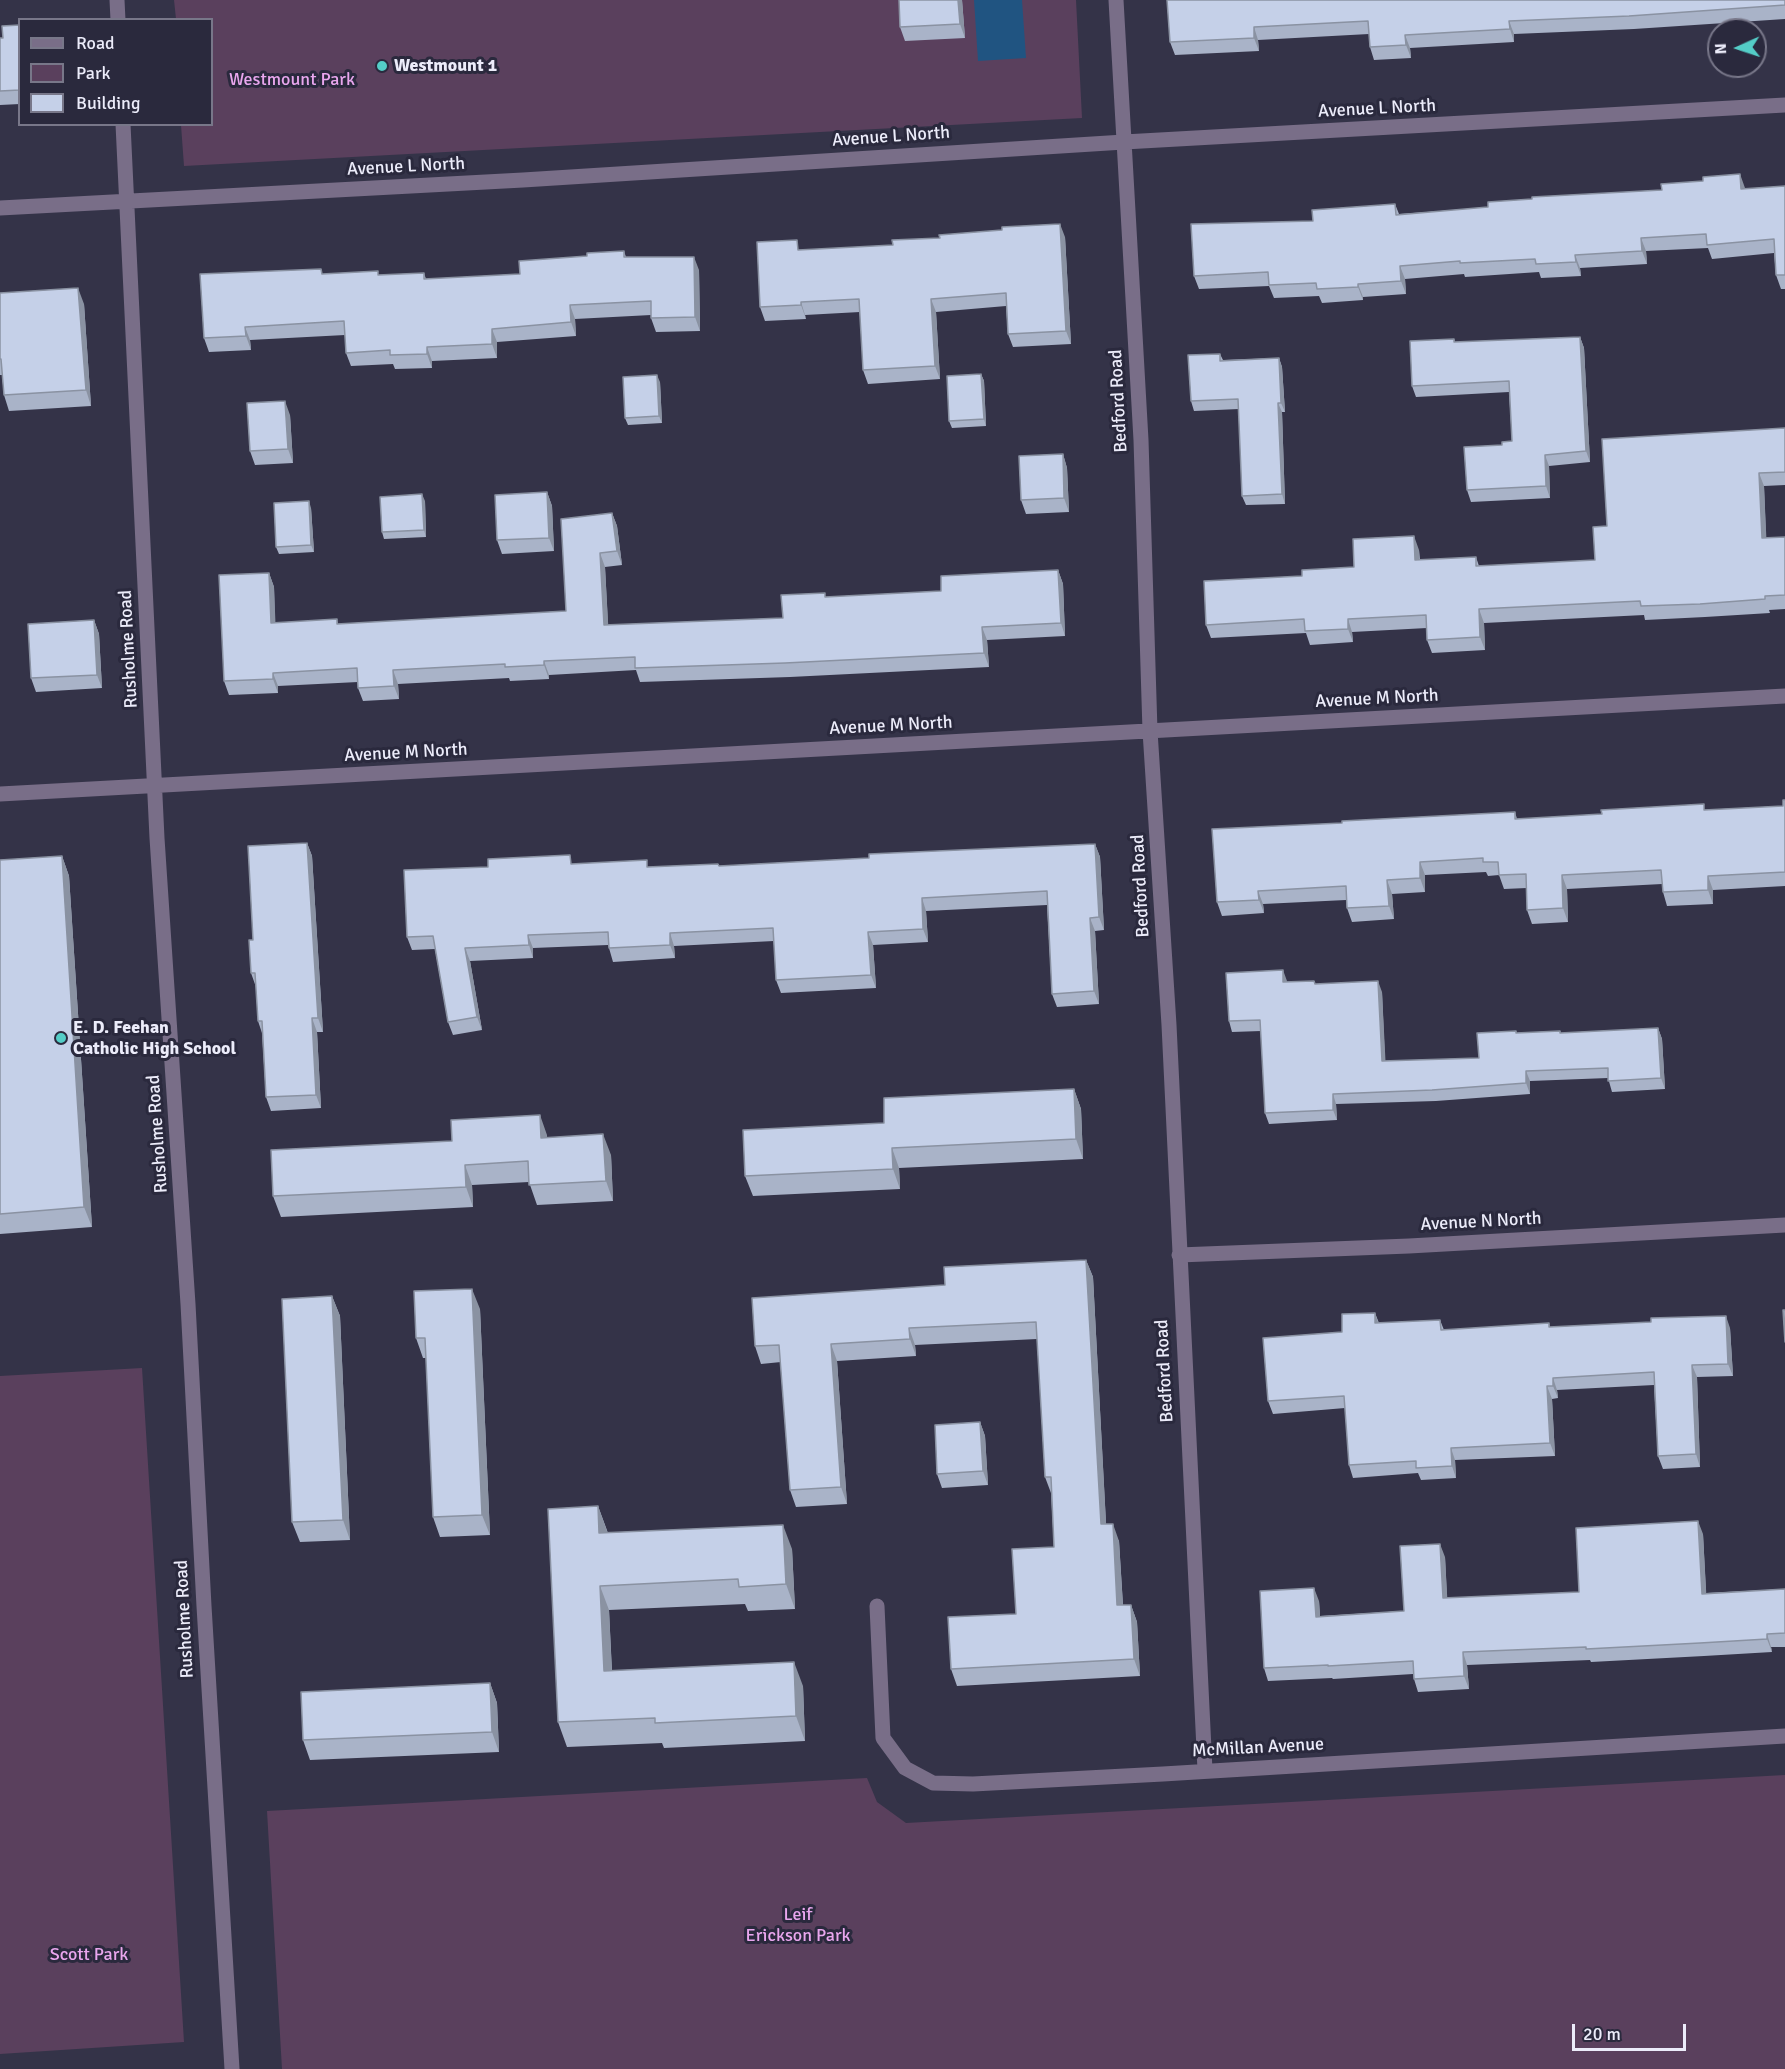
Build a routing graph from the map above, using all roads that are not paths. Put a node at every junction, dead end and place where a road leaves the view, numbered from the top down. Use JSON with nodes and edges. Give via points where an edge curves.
{"nodes":[{"id":1,"x":117,"y":0,"type":"edge"},
{"id":2,"x":1116,"y":0,"type":"edge"},
{"id":3,"x":118,"y":18,"type":"edge"},
{"id":4,"x":1785,"y":105,"type":"edge"},
{"id":5,"x":123,"y":126,"type":"edge"},
{"id":6,"x":1124,"y":142,"type":"junction"},
{"id":7,"x":127,"y":201,"type":"junction"},
{"id":8,"x":0,"y":208,"type":"edge"},
{"id":9,"x":1785,"y":696,"type":"edge"},
{"id":10,"x":1150,"y":731,"type":"junction"},
{"id":11,"x":155,"y":786,"type":"junction"},
{"id":12,"x":0,"y":794,"type":"edge"},
{"id":13,"x":1785,"y":1225,"type":"edge"},
{"id":14,"x":1179,"y":1255,"type":"junction"},
{"id":15,"x":877,"y":1606,"type":"dead end"},
{"id":16,"x":1785,"y":1736,"type":"edge"},
{"id":17,"x":1205,"y":1770,"type":"junction"},
{"id":18,"x":232,"y":2069,"type":"edge"}],
"edges":[{"from":1,"to":3,"type":"street"},
{"from":2,"to":6,"type":"street","name":"Bedford Road"},
{"from":4,"to":6,"type":"street","name":"Avenue L North"},
{"from":5,"to":7,"type":"street","name":"Rusholme Road"},
{"from":6,"to":7,"type":"street","name":"Avenue L North"},
{"from":6,"to":10,"type":"street","name":"Bedford Road","via":[[1141,440]]},
{"from":7,"to":8,"type":"street","name":"Avenue L North"},
{"from":7,"to":11,"type":"street","name":"Rusholme Road"},
{"from":9,"to":10,"type":"street","name":"Avenue M North"},
{"from":10,"to":11,"type":"street","name":"Avenue M North"},
{"from":10,"to":14,"type":"street","name":"Bedford Road"},
{"from":11,"to":12,"type":"street","name":"Avenue M North"},
{"from":11,"to":18,"type":"street","name":"Rusholme Road"},
{"from":13,"to":14,"type":"street","name":"Avenue N North"},
{"from":14,"to":17,"type":"street","name":"Bedford Road"},
{"from":15,"to":17,"type":"street","name":"McMillan Avenue","via":[[883,1738],[905,1768],[933,1783]]},
{"from":16,"to":17,"type":"street","name":"McMillan Avenue"}]}
